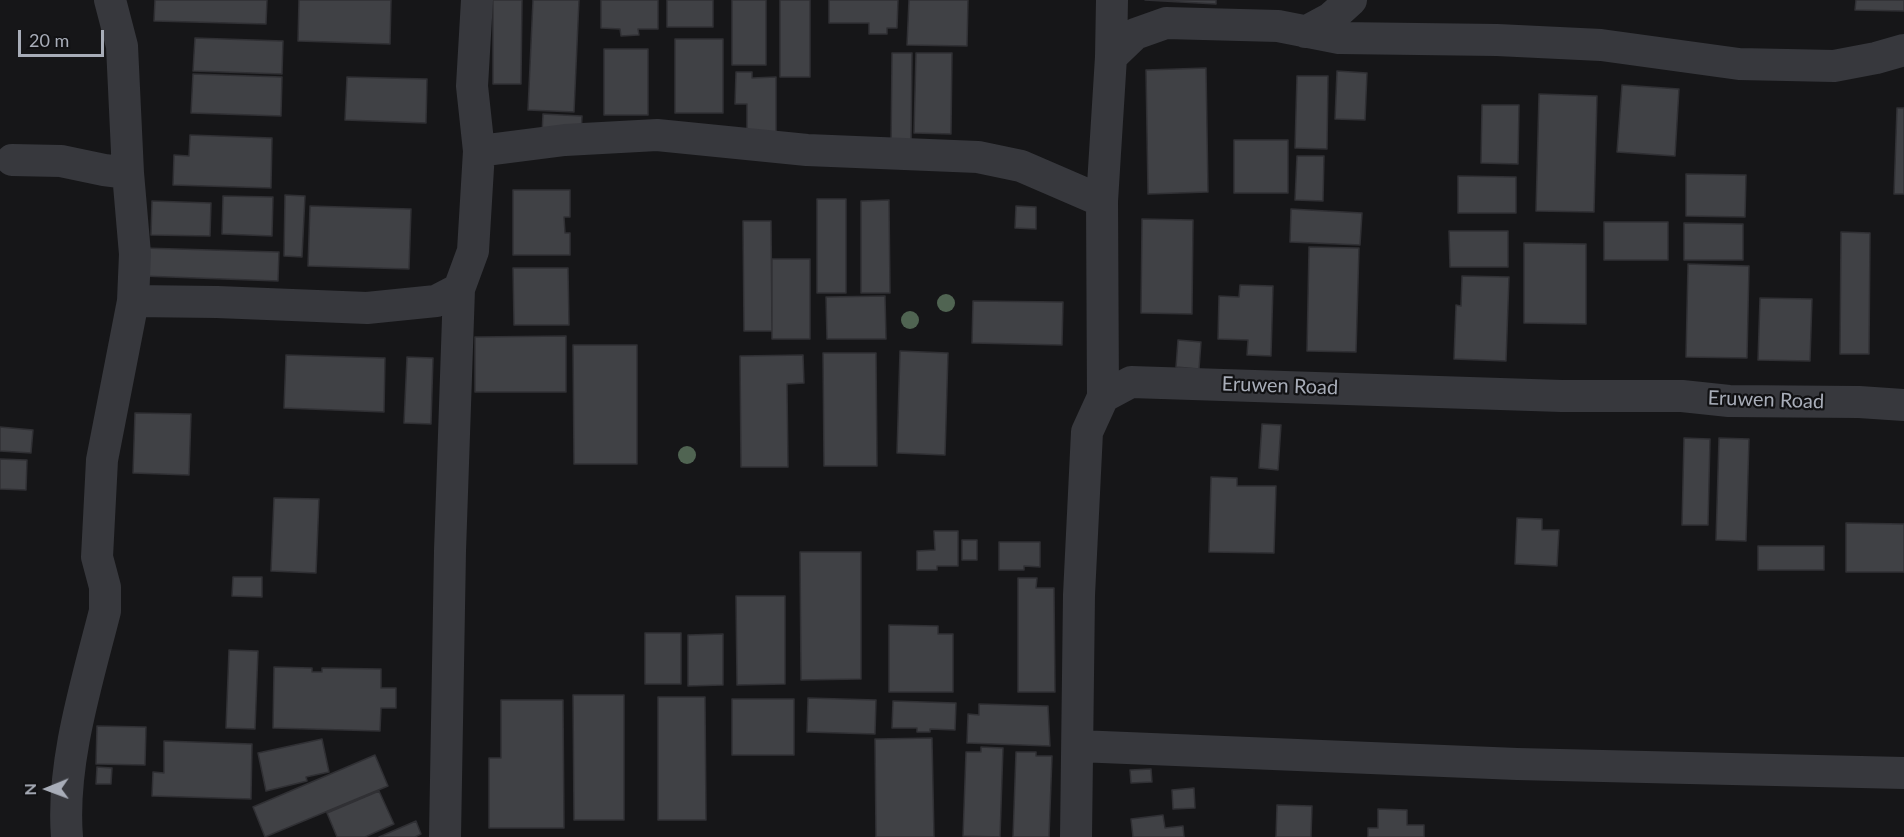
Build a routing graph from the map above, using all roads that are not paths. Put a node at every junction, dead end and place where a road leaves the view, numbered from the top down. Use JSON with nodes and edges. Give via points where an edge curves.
{"nodes":[{"id":1,"x":110,"y":0,"type":"edge"},
{"id":2,"x":477,"y":0,"type":"edge"},
{"id":3,"x":1112,"y":0,"type":"edge"},
{"id":4,"x":1351,"y":0,"type":"edge"},
{"id":5,"x":1305,"y":32,"type":"junction"},
{"id":6,"x":1904,"y":50,"type":"edge"},
{"id":7,"x":1111,"y":57,"type":"junction"},
{"id":8,"x":479,"y":151,"type":"junction"},
{"id":9,"x":12,"y":160,"type":"dead end"},
{"id":10,"x":128,"y":173,"type":"junction"},
{"id":11,"x":1102,"y":201,"type":"junction"},
{"id":12,"x":459,"y":289,"type":"junction"},
{"id":13,"x":133,"y":301,"type":"junction"},
{"id":14,"x":1103,"y":397,"type":"junction"},
{"id":15,"x":1904,"y":405,"type":"edge"},
{"id":16,"x":1078,"y":746,"type":"junction"},
{"id":17,"x":1904,"y":773,"type":"edge"},
{"id":18,"x":67,"y":837,"type":"edge"},
{"id":19,"x":445,"y":837,"type":"edge"},
{"id":20,"x":1076,"y":837,"type":"edge"}],
"edges":[{"from":1,"to":10,"type":"street","via":[[122,46]]},
{"from":2,"to":8,"type":"street","via":[[472,86]]},
{"from":3,"to":7,"type":"street"},
{"from":4,"to":5,"type":"street"},
{"from":5,"to":6,"type":"street","via":[[1339,38],[1601,45],[1739,64],[1834,66]]},
{"from":5,"to":7,"type":"street","via":[[1278,26],[1166,23],[1135,34]]},
{"from":7,"to":11,"type":"street"},
{"from":8,"to":11,"type":"street","via":[[565,140],[657,135],[807,150],[978,157],[1021,166]]},
{"from":8,"to":12,"type":"street","via":[[473,251]]},
{"from":9,"to":10,"type":"street","via":[[61,161]]},
{"from":10,"to":13,"type":"street","via":[[135,254]]},
{"from":11,"to":14,"type":"street"},
{"from":12,"to":13,"type":"street","via":[[436,301],[367,308]]},
{"from":12,"to":19,"type":"street"},
{"from":13,"to":18,"type":"street","via":[[102,460],[97,557],[105,587],[105,611],[70,762]]},
{"from":14,"to":15,"type":"street","name":"Eruwen Road","via":[[1131,382]]},
{"from":14,"to":16,"type":"street","via":[[1088,432],[1084,478]]},
{"from":16,"to":17,"type":"street","via":[[1517,764]]},
{"from":16,"to":20,"type":"street"}]}
